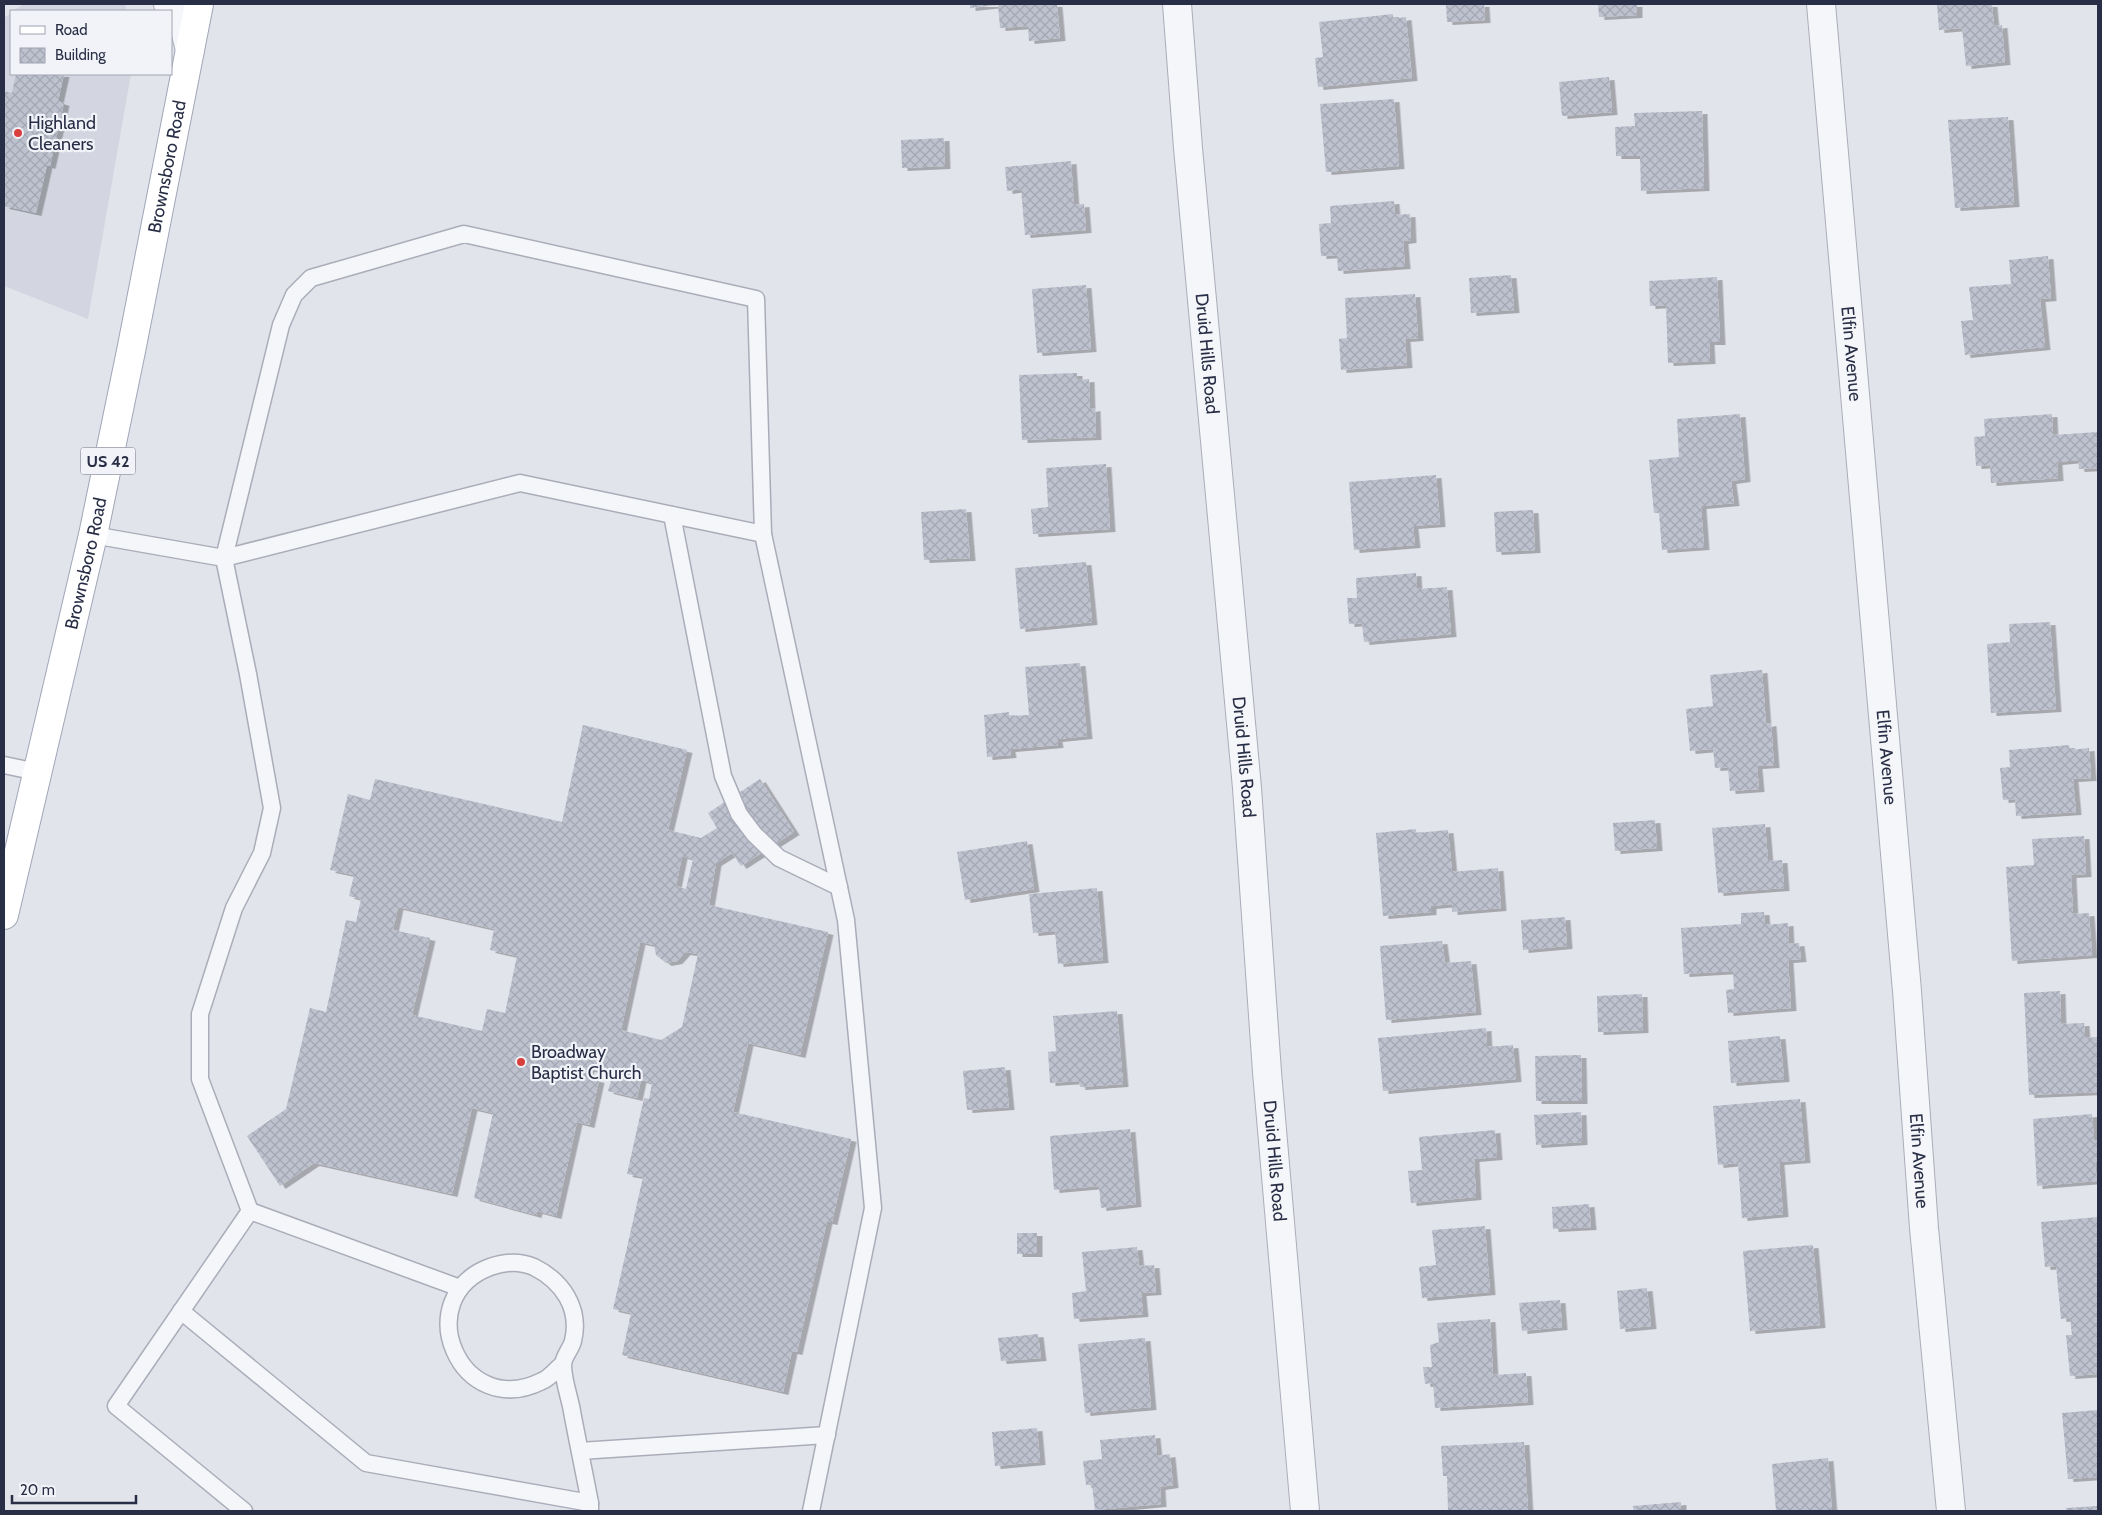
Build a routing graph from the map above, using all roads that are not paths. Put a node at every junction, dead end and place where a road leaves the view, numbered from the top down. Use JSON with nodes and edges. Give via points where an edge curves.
{"nodes":[{"id":1,"x":168,"y":4,"type":"edge"},
{"id":2,"x":199,"y":4,"type":"edge"},
{"id":3,"x":1177,"y":4,"type":"edge"},
{"id":4,"x":1821,"y":4,"type":"edge"},
{"id":5,"x":190,"y":50,"type":"junction"},
{"id":6,"x":672,"y":514,"type":"junction"},
{"id":7,"x":763,"y":534,"type":"junction"},
{"id":8,"x":93,"y":535,"type":"junction"},
{"id":9,"x":224,"y":558,"type":"junction"},
{"id":10,"x":4,"y":765,"type":"edge"},
{"id":11,"x":37,"y":772,"type":"junction"},
{"id":12,"x":8,"y":876,"type":"edge"},
{"id":13,"x":839,"y":888,"type":"junction"},
{"id":14,"x":4,"y":915,"type":"edge"},
{"id":15,"x":250,"y":1211,"type":"junction"},
{"id":16,"x":460,"y":1288,"type":"junction"},
{"id":17,"x":181,"y":1311,"type":"junction"},
{"id":18,"x":562,"y":1364,"type":"junction"},
{"id":19,"x":827,"y":1436,"type":"junction"},
{"id":20,"x":580,"y":1451,"type":"junction"},
{"id":21,"x":590,"y":1507,"type":"edge"},
{"id":22,"x":244,"y":1511,"type":"edge"},
{"id":23,"x":811,"y":1511,"type":"edge"},
{"id":24,"x":1305,"y":1511,"type":"edge"},
{"id":25,"x":1951,"y":1511,"type":"edge"}],
"edges":[{"from":1,"to":5,"type":"street","via":[[182,18]]},
{"from":2,"to":5,"type":"main road","name":"Brownsboro Road","number":"US 42"},
{"from":3,"to":24,"type":"street","name":"Druid Hills Road","via":[[1247,788],[1267,1072]]},
{"from":4,"to":25,"type":"street","name":"Elfin Avenue","via":[[1907,991],[1924,1228]]},
{"from":5,"to":8,"type":"main road","name":"Brownsboro Road","number":"US 42"},
{"from":6,"to":7,"type":"lane"},
{"from":6,"to":9,"type":"lane","via":[[520,483]]},
{"from":6,"to":13,"type":"lane","via":[[723,776],[738,814],[779,858]]},
{"from":7,"to":9,"type":"lane","via":[[756,299],[464,234],[311,278],[294,295],[281,326]]},
{"from":7,"to":13,"type":"lane"},
{"from":8,"to":9,"type":"lane"},
{"from":8,"to":11,"type":"main road","name":"Brownsboro Road","number":"US 42"},
{"from":9,"to":15,"type":"lane","via":[[272,808],[262,853],[234,908],[200,1014],[200,1078]]},
{"from":10,"to":11,"type":"lane"},
{"from":11,"to":12,"type":"main road","name":"Brownsboro Road","number":"US 42"},
{"from":12,"to":14,"type":"main road","name":"Brownsboro Road","number":"US 42"},
{"from":13,"to":19,"type":"lane","via":[[846,920],[873,1208]]},
{"from":15,"to":16,"type":"lane"},
{"from":15,"to":17,"type":"lane"},
{"from":16,"to":18,"type":"lane","via":[[450,1311],[448,1336],[457,1359],[474,1377],[496,1388],[521,1389],[544,1381]]},
{"from":16,"to":18,"type":"lane","via":[[479,1271],[502,1263],[527,1264],[549,1275],[566,1293],[574,1317],[573,1341]]},
{"from":17,"to":21,"type":"lane","via":[[366,1463]]},
{"from":17,"to":22,"type":"lane","via":[[116,1406]]},
{"from":18,"to":20,"type":"lane"},
{"from":19,"to":20,"type":"lane"},
{"from":19,"to":23,"type":"lane"},
{"from":20,"to":21,"type":"lane"}]}
